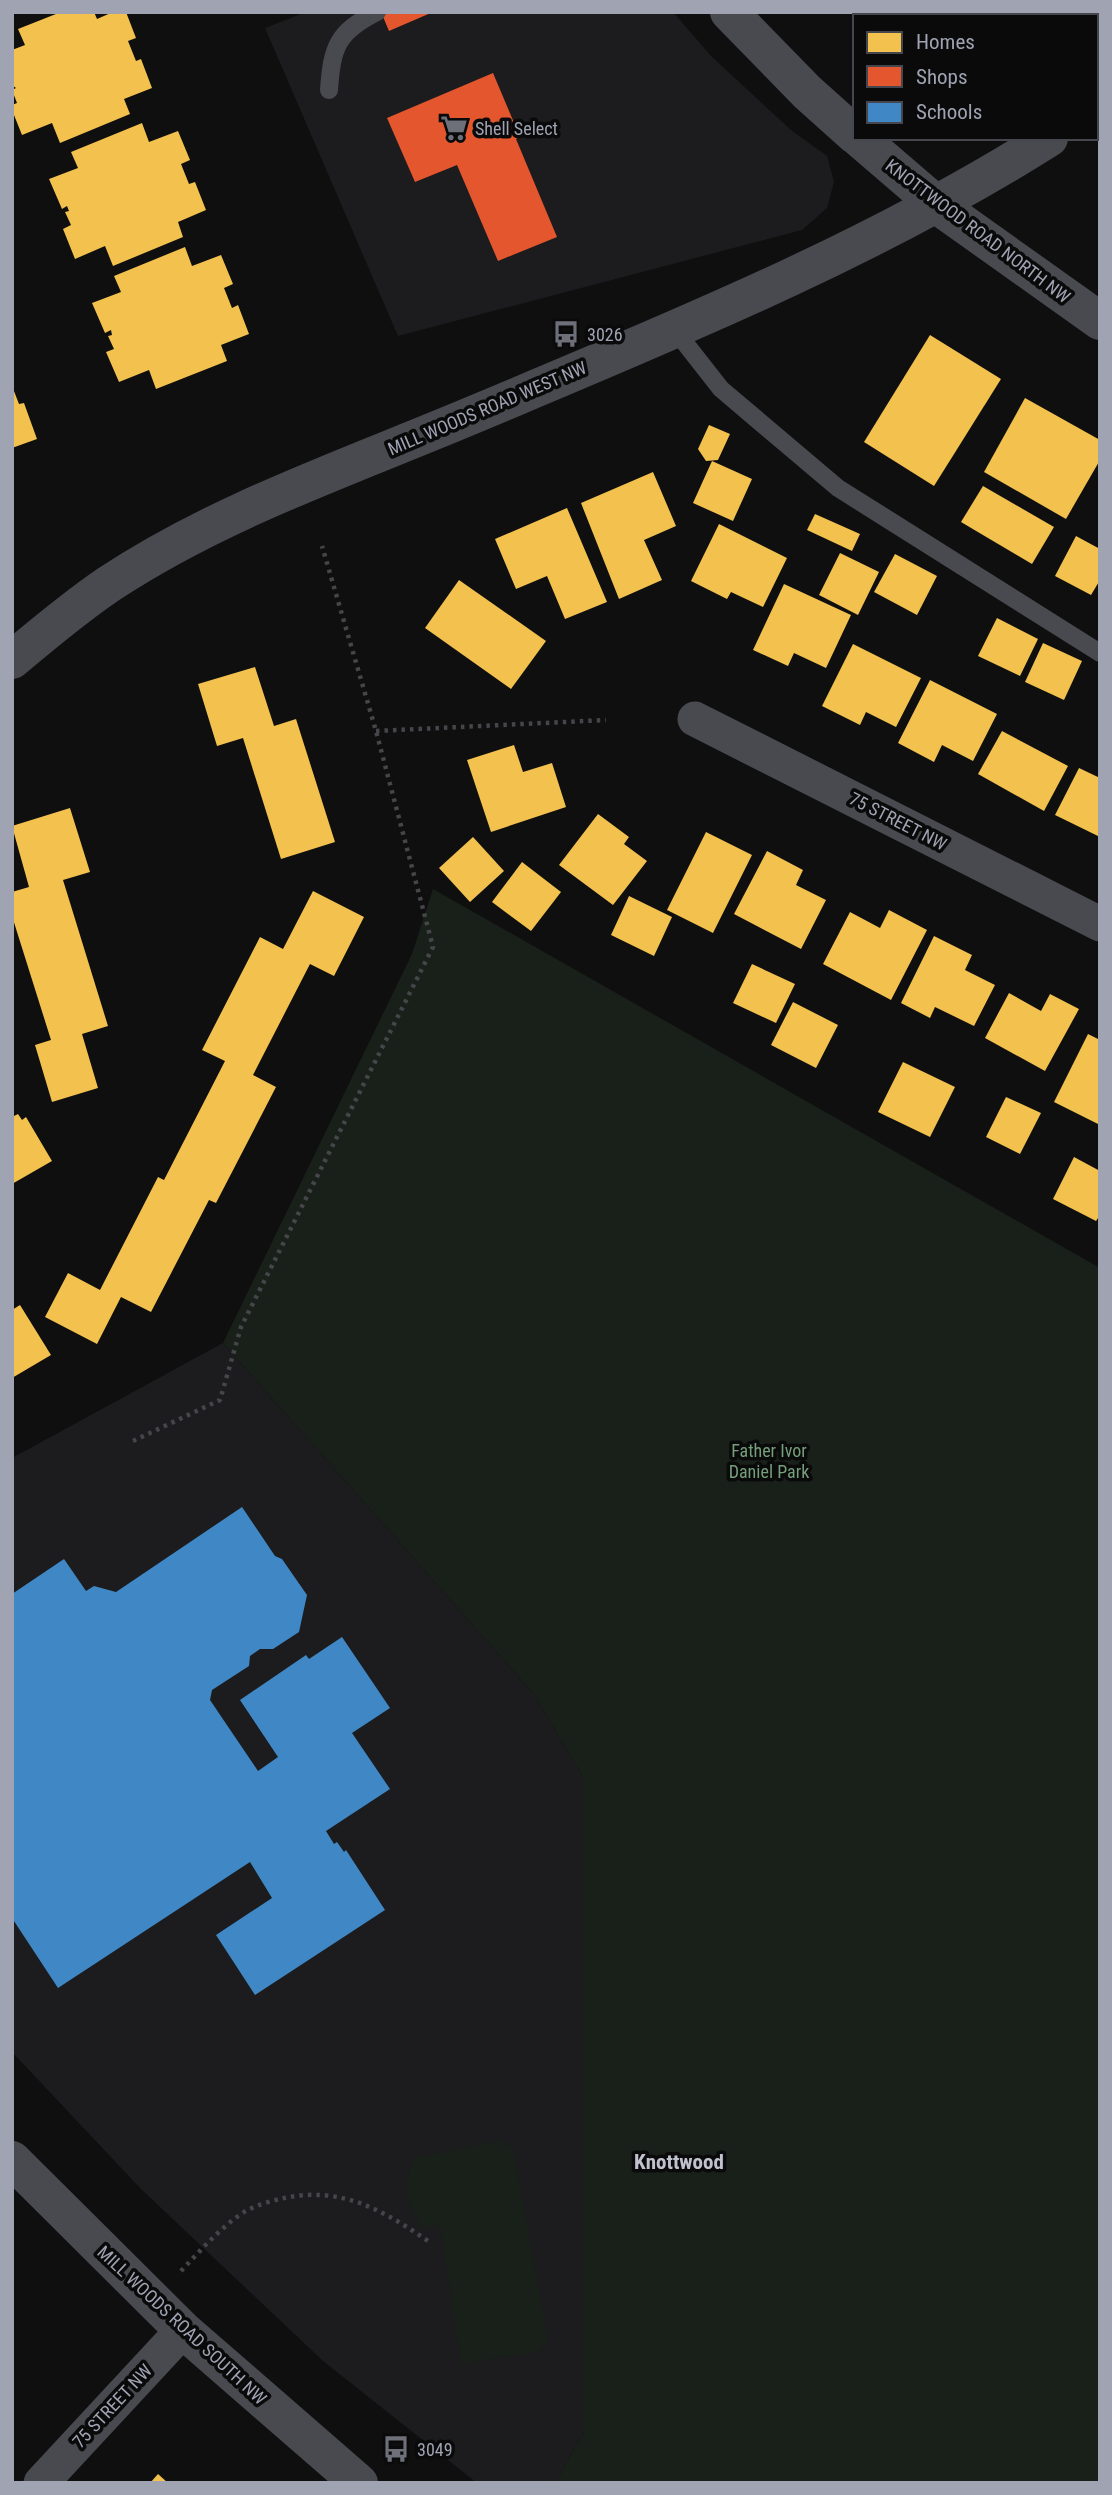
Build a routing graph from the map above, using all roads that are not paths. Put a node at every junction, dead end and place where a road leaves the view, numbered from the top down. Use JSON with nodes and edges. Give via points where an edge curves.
{"nodes":[{"id":1,"x":377,"y":12,"type":"edge"},
{"id":2,"x":729,"y":12,"type":"edge"},
{"id":3,"x":328,"y":90,"type":"dead end"},
{"id":4,"x":853,"y":133,"type":"edge"},
{"id":5,"x":861,"y":140,"type":"edge"},
{"id":6,"x":1046,"y":140,"type":"edge"},
{"id":7,"x":937,"y":205,"type":"junction"},
{"id":8,"x":1100,"y":321,"type":"edge"},
{"id":9,"x":674,"y":329,"type":"junction"},
{"id":10,"x":1100,"y":653,"type":"edge"},
{"id":11,"x":12,"y":660,"type":"edge"},
{"id":12,"x":695,"y":719,"type":"dead end"},
{"id":13,"x":1100,"y":924,"type":"edge"},
{"id":14,"x":12,"y":2160,"type":"edge"},
{"id":15,"x":183,"y":2330,"type":"junction"},
{"id":16,"x":41,"y":2483,"type":"edge"},
{"id":17,"x":359,"y":2483,"type":"edge"}],
"edges":[{"from":1,"to":3,"type":"lane","via":[[352,25],[336,45]]},
{"from":2,"to":4,"type":"street"},
{"from":5,"to":7,"type":"street","name":"KNOTTWOOD ROAD NORTH NW"},
{"from":6,"to":7,"type":"street","name":"MILL WOODS ROAD WEST NW"},
{"from":7,"to":8,"type":"street","name":"KNOTTWOOD ROAD NORTH NW"},
{"from":7,"to":9,"type":"street","name":"MILL WOODS ROAD WEST NW"},
{"from":9,"to":10,"type":"lane","via":[[722,389],[838,488]]},
{"from":9,"to":11,"type":"street","name":"MILL WOODS ROAD WEST NW","via":[[235,515],[111,583]]},
{"from":12,"to":13,"type":"street","name":"75 STREET NW"},
{"from":14,"to":15,"type":"street","name":"MILL WOODS ROAD SOUTH NW"},
{"from":15,"to":16,"type":"street","name":"75 STREET NW"},
{"from":15,"to":17,"type":"street","name":"MILL WOODS ROAD SOUTH NW"}]}
